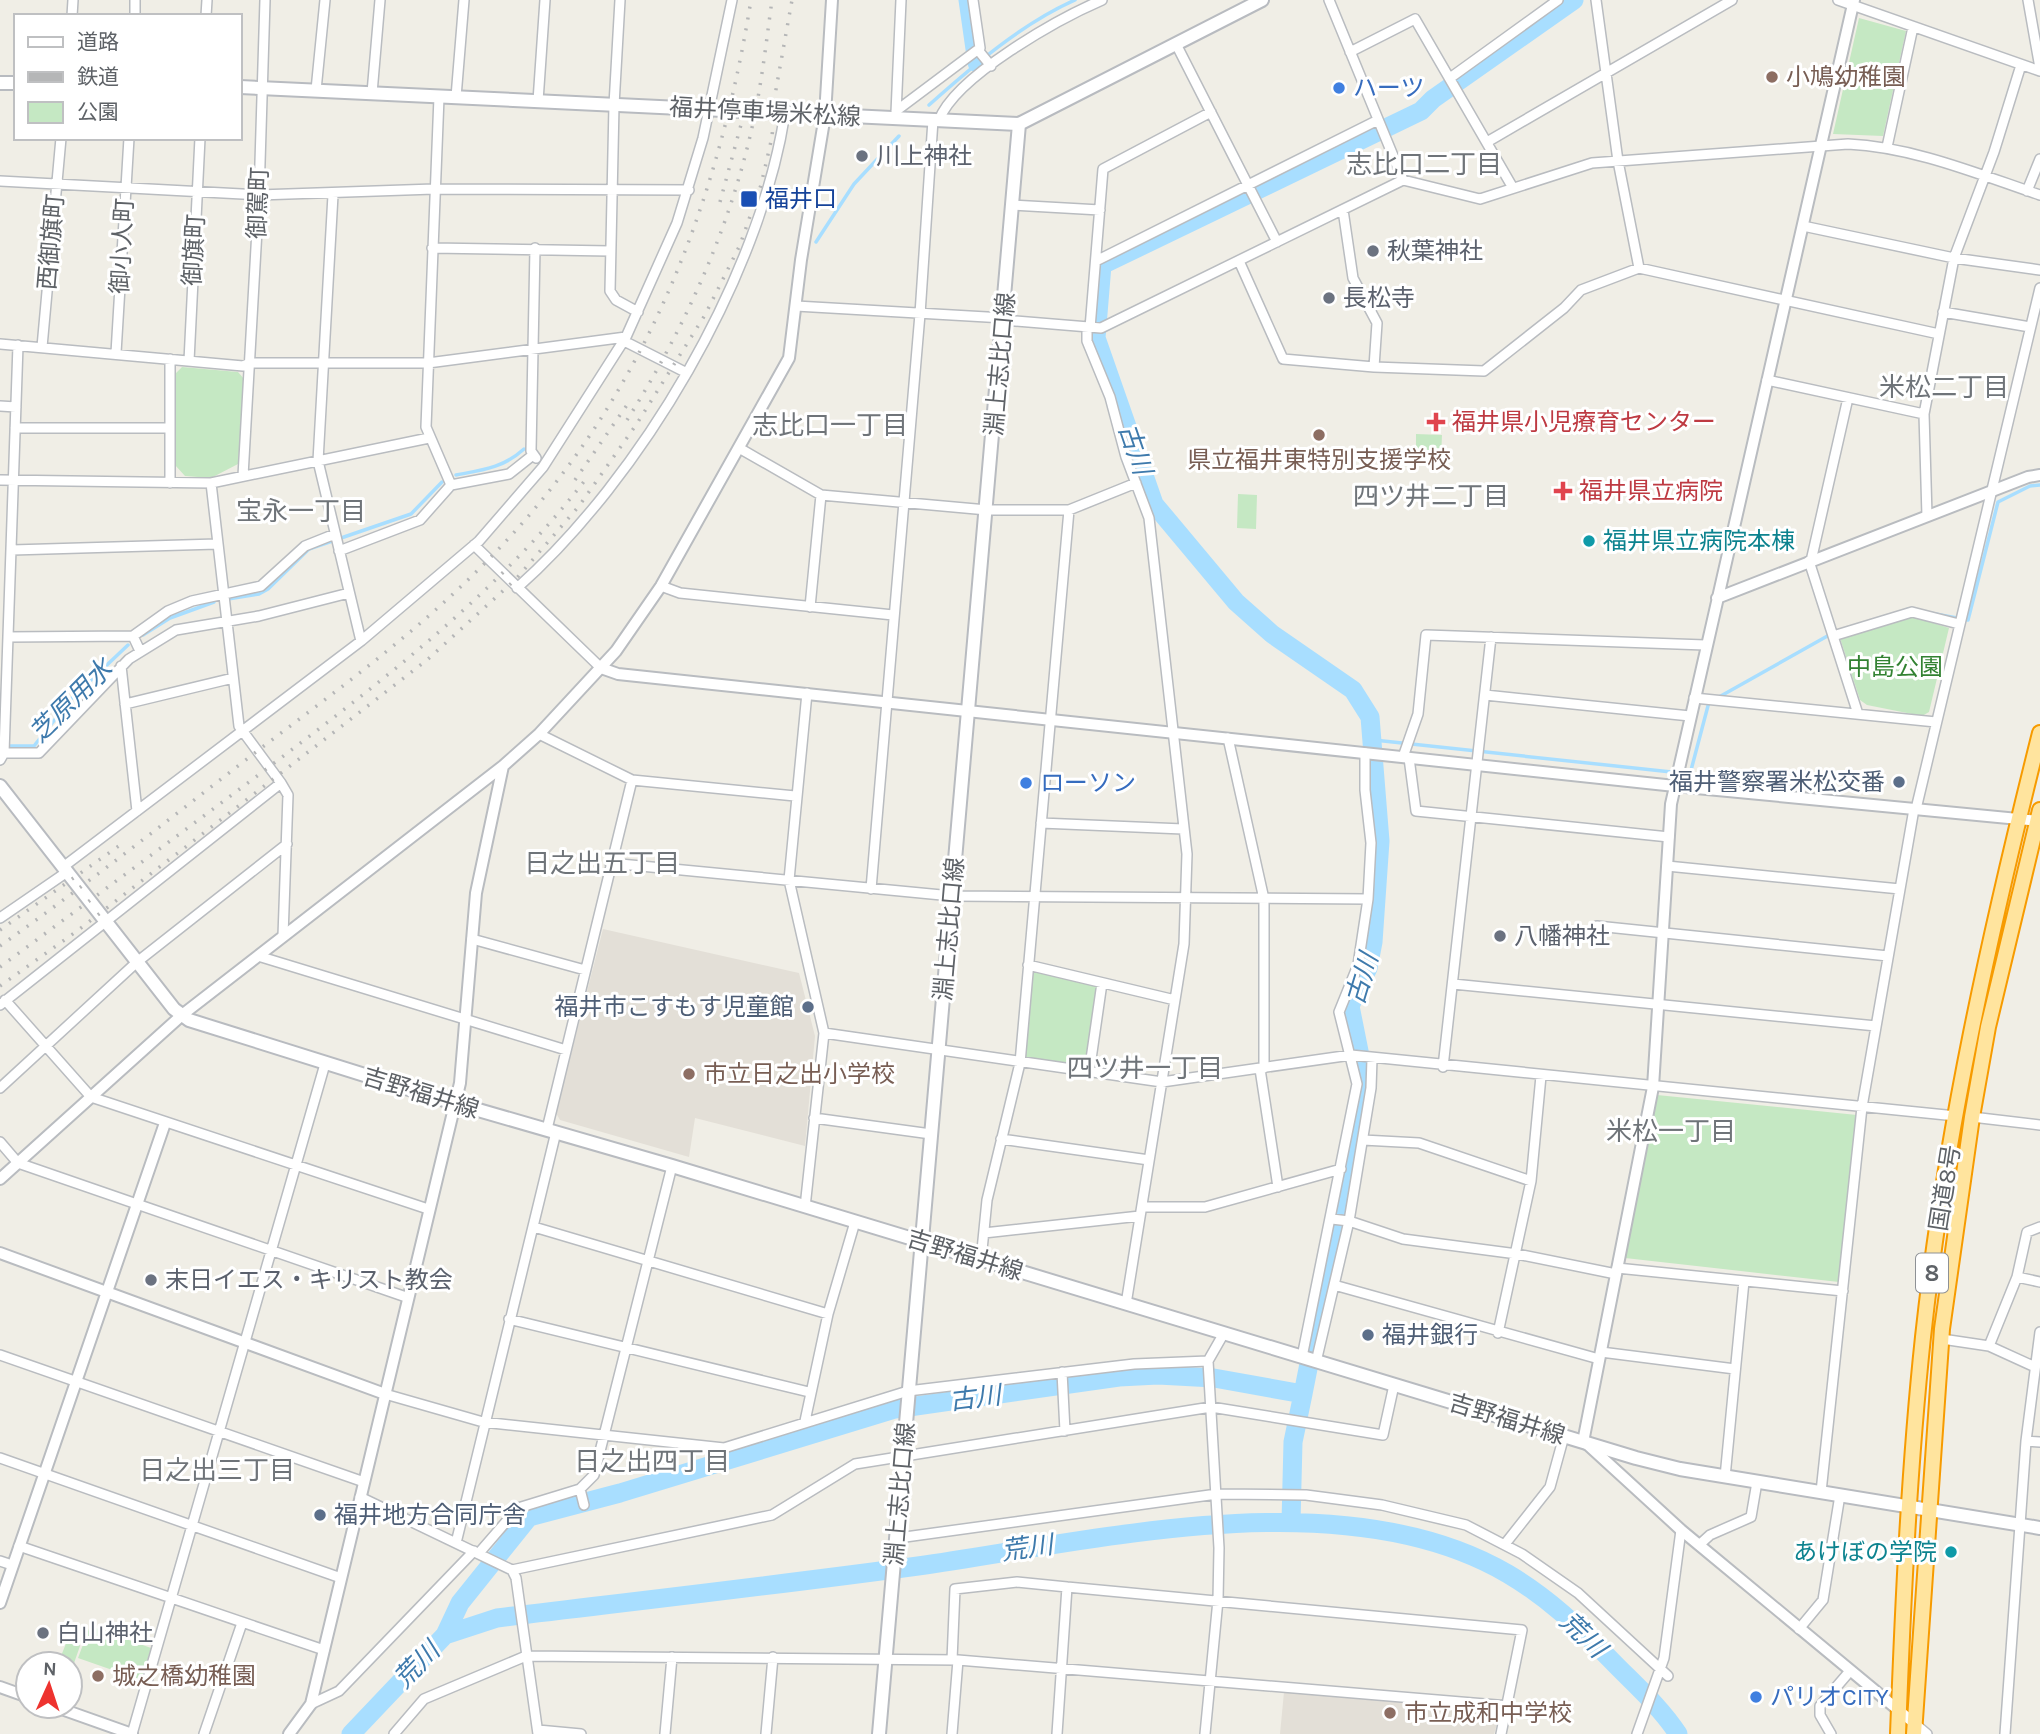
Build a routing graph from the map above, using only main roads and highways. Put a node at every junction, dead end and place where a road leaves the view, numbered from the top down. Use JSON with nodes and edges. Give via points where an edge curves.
{"nodes":[{"id":1,"x":1262,"y":0,"type":"edge"},
{"id":2,"x":242,"y":88,"type":"edge"},
{"id":3,"x":1019,"y":124,"type":"junction"},
{"id":4,"x":2040,"y":733,"type":"edge"},
{"id":5,"x":0,"y":786,"type":"edge"},
{"id":6,"x":2039,"y":817,"type":"edge"},
{"id":7,"x":922,"y":1242,"type":"junction"},
{"id":8,"x":1909,"y":1507,"type":"junction"},
{"id":9,"x":1930,"y":1511,"type":"junction"},
{"id":10,"x":2040,"y":1528,"type":"edge"},
{"id":11,"x":1914,"y":1728,"type":"edge"},
{"id":12,"x":879,"y":1734,"type":"edge"},
{"id":13,"x":1898,"y":1734,"type":"edge"}],
"edges":[{"from":1,"to":3,"type":"main road","name":"福井停車場米松線"},
{"from":2,"to":3,"type":"main road","name":"福井停車場米松線","via":[[825,115],[896,114]]},
{"from":3,"to":7,"type":"main road","name":"淵上志比口線"},
{"from":4,"to":8,"type":"highway","name":"国道8号","number":"8","via":[[1988,948],[1956,1116],[1923,1336]]},
{"from":5,"to":7,"type":"main road","name":"吉野福井線","via":[[182,1016],[325,1064]]},
{"from":6,"to":9,"type":"highway","name":"国道8号","number":"8","via":[[1972,1117],[1942,1339]]},
{"from":7,"to":8,"type":"main road","name":"吉野福井線","via":[[1680,1469]]},
{"from":7,"to":12,"type":"main road","name":"淵上志比口線"},
{"from":8,"to":9,"type":"main road","name":"吉野福井線"},
{"from":8,"to":13,"type":"highway","name":"国道8号","number":"8"},
{"from":9,"to":10,"type":"main road","name":"吉野福井線"},
{"from":9,"to":11,"type":"highway","name":"国道8号","number":"8"}]}
